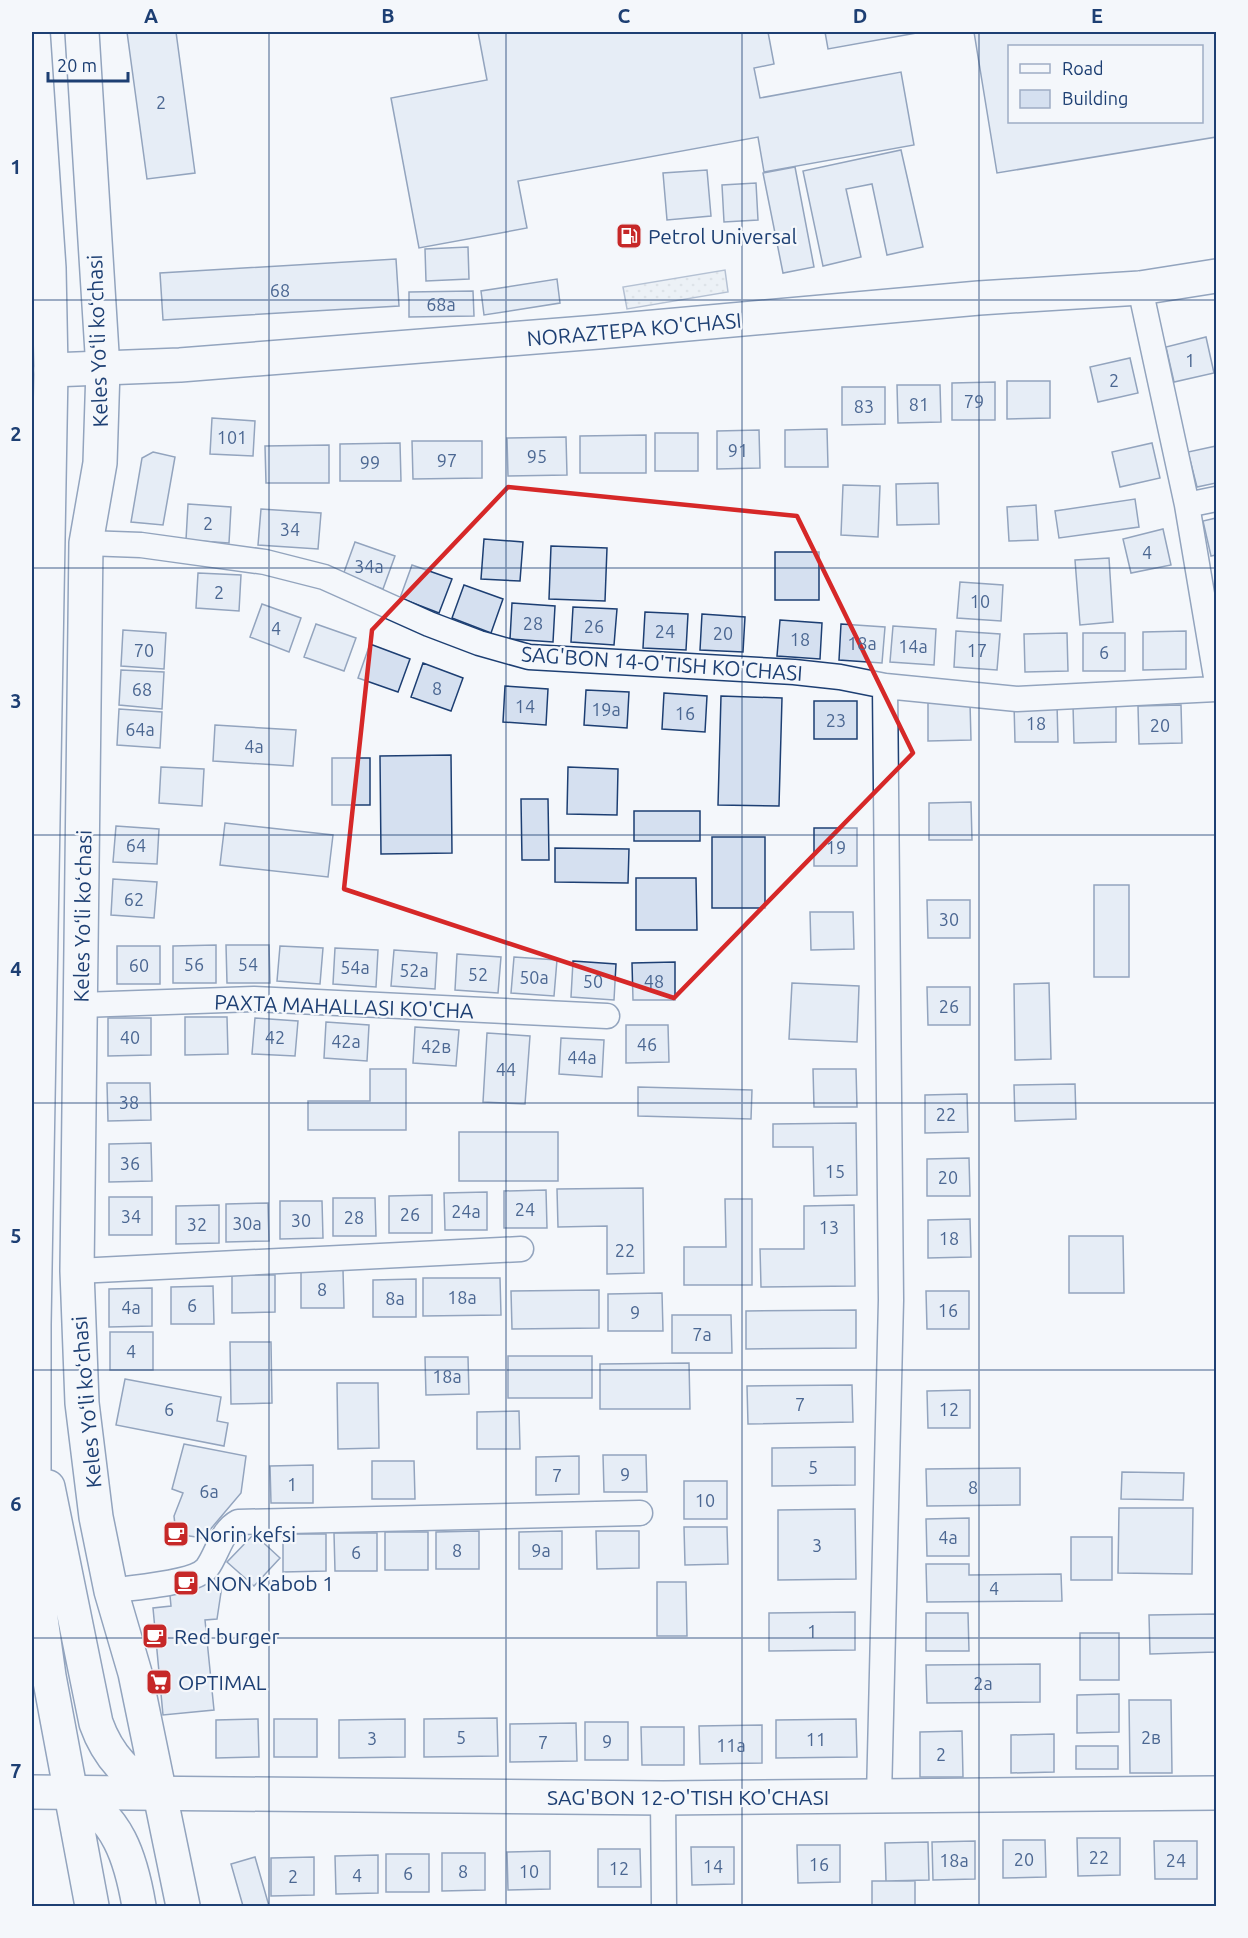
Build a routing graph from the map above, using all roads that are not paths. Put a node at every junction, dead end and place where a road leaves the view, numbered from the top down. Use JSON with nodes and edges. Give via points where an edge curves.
{"nodes":[{"id":1,"x":33,"y":32,"type":"edge"},
{"id":2,"x":82,"y":32,"type":"edge"},
{"id":3,"x":37,"y":147,"type":"edge"},
{"id":4,"x":1216,"y":276,"type":"edge"},
{"id":5,"x":1140,"y":288,"type":"junction"},
{"id":6,"x":103,"y":369,"type":"junction"},
{"id":7,"x":51,"y":370,"type":"junction"},
{"id":8,"x":40,"y":468,"type":"edge"},
{"id":9,"x":1216,"y":499,"type":"edge"},
{"id":10,"x":1187,"y":506,"type":"junction"},
{"id":11,"x":87,"y":543,"type":"junction"},
{"id":12,"x":1216,"y":677,"type":"edge"},
{"id":13,"x":885,"y":686,"type":"junction"},
{"id":14,"x":1216,"y":689,"type":"edge"},
{"id":15,"x":81,"y":1005,"type":"junction"},
{"id":16,"x":607,"y":1016,"type":"dead end"},
{"id":17,"x":521,"y":1249,"type":"dead end"},
{"id":18,"x":77,"y":1271,"type":"junction"},
{"id":19,"x":33,"y":1324,"type":"edge"},
{"id":20,"x":34,"y":1425,"type":"junction"},
{"id":21,"x":640,"y":1513,"type":"dead end"},
{"id":22,"x":111,"y":1591,"type":"junction"},
{"id":23,"x":32,"y":1792,"type":"edge"},
{"id":24,"x":71,"y":1793,"type":"junction"},
{"id":25,"x":1216,"y":1793,"type":"edge"},
{"id":26,"x":160,"y":1794,"type":"junction"},
{"id":27,"x":663,"y":1797,"type":"junction"},
{"id":28,"x":879,"y":1797,"type":"junction"},
{"id":29,"x":92,"y":1906,"type":"edge"},
{"id":30,"x":139,"y":1906,"type":"edge"},
{"id":31,"x":183,"y":1906,"type":"edge"},
{"id":32,"x":664,"y":1906,"type":"edge"}],
"edges":[{"from":1,"to":3,"type":"main road","name":"Keles Yoʻli koʻchasi"},
{"from":2,"to":6,"type":"main road","name":"Keles Yoʻli koʻchasi"},
{"from":3,"to":7,"type":"main road","name":"Keles Yoʻli koʻchasi"},
{"from":4,"to":5,"type":"main road","name":"NORAZTEPA KO'CHASI"},
{"from":5,"to":6,"type":"main road","name":"NORAZTEPA KO'CHASI"},
{"from":5,"to":10,"type":"street"},
{"from":6,"to":7,"type":"main road","name":"NORAZTEPA KO'CHASI"},
{"from":6,"to":11,"type":"main road","name":"Keles Yoʻli koʻchasi","via":[[100,463]]},
{"from":7,"to":8,"type":"main road","name":"Keles Yoʻli koʻchasi"},
{"from":8,"to":19,"type":"main road","name":"Keles Yoʻli koʻchasi"},
{"from":9,"to":10,"type":"street"},
{"from":10,"to":12,"type":"street"},
{"from":11,"to":13,"type":"street","name":"SAG'BON 14-O'TISH KO'CHASI","via":[[141,545],[265,561],[324,576],[429,624],[530,657],[794,672]]},
{"from":11,"to":15,"type":"main road","name":"Keles Yoʻli koʻchasi"},
{"from":13,"to":14,"type":"street","name":"SAG'BON 14-O'TISH KO'CHASI","via":[[1017,699]]},
{"from":13,"to":28,"type":"street","via":[[891,1300]]},
{"from":15,"to":16,"type":"street","name":"PAXTA MAHALLASI KO'CHA","via":[[254,999]]},
{"from":15,"to":18,"type":"main road","name":"Keles Yoʻli koʻchasi"},
{"from":17,"to":18,"type":"street"},
{"from":18,"to":22,"type":"main road","name":"Keles Yoʻli koʻchasi","via":[[86,1447]]},
{"from":19,"to":20,"type":"main road","name":"Keles Yoʻli koʻchasi"},
{"from":20,"to":24,"type":"main road","name":"Keles Yoʻli koʻchasi","via":[[34,1568]]},
{"from":20,"to":26,"type":"main road","via":[[96,1723],[118,1764]]},
{"from":21,"to":22,"type":"street","via":[[238,1522],[230,1527],[206,1569],[193,1577]]},
{"from":22,"to":26,"type":"main road","name":"Keles Yoʻli koʻchasi","via":[[135,1673]]},
{"from":23,"to":24,"type":"main road","name":"SAG'BON 12-O'TISH KO'CHASI"},
{"from":24,"to":26,"type":"main road","name":"SAG'BON 12-O'TISH KO'CHASI"},
{"from":24,"to":29,"type":"main road","name":"Keles Yoʻli koʻchasi"},
{"from":24,"to":30,"type":"main road","via":[[97,1808],[112,1826],[131,1864]]},
{"from":25,"to":28,"type":"main road","name":"SAG'BON 12-O'TISH KO'CHASI"},
{"from":26,"to":27,"type":"main road","name":"SAG'BON 12-O'TISH KO'CHASI"},
{"from":26,"to":31,"type":"main road","name":"Keles Yoʻli koʻchasi"},
{"from":27,"to":28,"type":"main road","name":"SAG'BON 12-O'TISH KO'CHASI"},
{"from":27,"to":32,"type":"street"}]}
